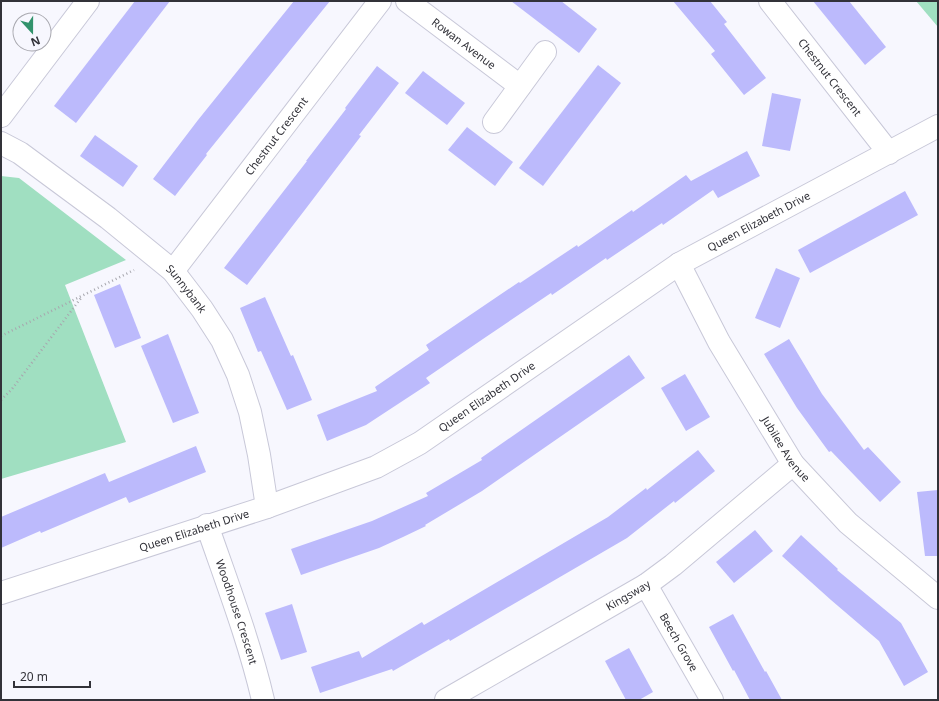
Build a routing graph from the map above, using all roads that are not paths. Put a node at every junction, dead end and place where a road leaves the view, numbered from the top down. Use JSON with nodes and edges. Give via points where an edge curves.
{"nodes":[{"id":1,"x":88,"y":1,"type":"edge"},
{"id":2,"x":380,"y":1,"type":"edge"},
{"id":3,"x":407,"y":1,"type":"edge"},
{"id":4,"x":770,"y":1,"type":"edge"},
{"id":5,"x":545,"y":52,"type":"dead end"},
{"id":6,"x":520,"y":86,"type":"junction"},
{"id":7,"x":1,"y":116,"type":"edge"},
{"id":8,"x":494,"y":122,"type":"dead end"},
{"id":9,"x":938,"y":126,"type":"edge"},
{"id":10,"x":1,"y":143,"type":"edge"},
{"id":11,"x":889,"y":153,"type":"junction"},
{"id":12,"x":679,"y":264,"type":"junction"},
{"id":13,"x":165,"y":265,"type":"junction"},
{"id":14,"x":793,"y":464,"type":"junction"},
{"id":15,"x":267,"y":507,"type":"junction"},
{"id":16,"x":207,"y":525,"type":"junction"},
{"id":17,"x":646,"y":585,"type":"junction"},
{"id":18,"x":1,"y":593,"type":"edge"},
{"id":19,"x":938,"y":598,"type":"edge"},
{"id":20,"x":263,"y":700,"type":"edge"},
{"id":21,"x":446,"y":700,"type":"edge"},
{"id":22,"x":712,"y":700,"type":"edge"}],
"edges":[{"from":1,"to":7,"type":"street"},
{"from":2,"to":13,"type":"street","name":"Chestnut Crescent"},
{"from":3,"to":6,"type":"street","name":"Rowan Avenue"},
{"from":4,"to":11,"type":"street","name":"Chestnut Crescent"},
{"from":5,"to":6,"type":"street"},
{"from":6,"to":8,"type":"street"},
{"from":9,"to":11,"type":"street","name":"Queen Elizabeth Drive"},
{"from":10,"to":13,"type":"street","name":"Sunnybank","via":[[26,158],[108,218]]},
{"from":11,"to":12,"type":"street","name":"Queen Elizabeth Drive"},
{"from":12,"to":14,"type":"street","name":"Jubilee Avenue","via":[[719,342]]},
{"from":12,"to":15,"type":"street","name":"Queen Elizabeth Drive","via":[[420,444],[376,467]]},
{"from":13,"to":15,"type":"street","name":"Sunnybank","via":[[202,309],[222,340],[238,375],[260,455]]},
{"from":14,"to":17,"type":"street","name":"Kingsway"},
{"from":14,"to":19,"type":"street","name":"Jubilee Avenue","via":[[848,523]]},
{"from":15,"to":16,"type":"street","name":"Queen Elizabeth Drive"},
{"from":16,"to":18,"type":"street","name":"Queen Elizabeth Drive"},
{"from":16,"to":20,"type":"street","name":"Woodhouse Crescent","via":[[256,670]]},
{"from":17,"to":21,"type":"street","name":"Kingsway"},
{"from":17,"to":22,"type":"street","name":"Beech Grove"}]}
